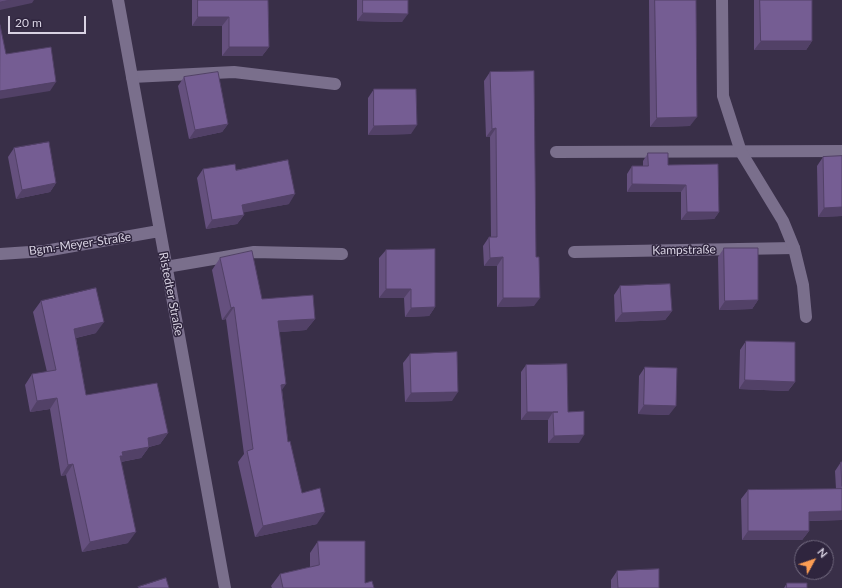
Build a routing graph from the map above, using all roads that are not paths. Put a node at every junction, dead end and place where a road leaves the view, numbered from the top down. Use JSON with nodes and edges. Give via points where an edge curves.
{"nodes":[{"id":1,"x":118,"y":0,"type":"edge"},
{"id":2,"x":722,"y":0,"type":"edge"},
{"id":3,"x":132,"y":77,"type":"junction"},
{"id":4,"x":335,"y":84,"type":"dead end"},
{"id":5,"x":842,"y":151,"type":"edge"},
{"id":6,"x":556,"y":152,"type":"dead end"},
{"id":7,"x":741,"y":152,"type":"junction"},
{"id":8,"x":159,"y":231,"type":"junction"},
{"id":9,"x":794,"y":248,"type":"junction"},
{"id":10,"x":574,"y":252,"type":"dead end"},
{"id":11,"x":0,"y":254,"type":"edge"},
{"id":12,"x":342,"y":254,"type":"dead end"},
{"id":13,"x":166,"y":267,"type":"junction"},
{"id":14,"x":806,"y":317,"type":"dead end"},
{"id":15,"x":225,"y":588,"type":"edge"}],
"edges":[{"from":1,"to":3,"type":"street","name":"Ristedter Straße"},
{"from":2,"to":7,"type":"street","via":[[723,96]]},
{"from":3,"to":4,"type":"street","via":[[234,72]]},
{"from":3,"to":8,"type":"street","name":"Ristedter Straße"},
{"from":5,"to":7,"type":"street"},
{"from":6,"to":7,"type":"street"},
{"from":7,"to":9,"type":"street","via":[[782,221]]},
{"from":8,"to":11,"type":"street","name":"Bgm.-Meyer-Straße","via":[[45,251]]},
{"from":8,"to":13,"type":"street","name":"Ristedter Straße"},
{"from":9,"to":10,"type":"street","name":"Kampstraße"},
{"from":9,"to":14,"type":"street","via":[[804,285]]},
{"from":12,"to":13,"type":"street","via":[[254,252]]},
{"from":13,"to":15,"type":"street","name":"Ristedter Straße"}]}
